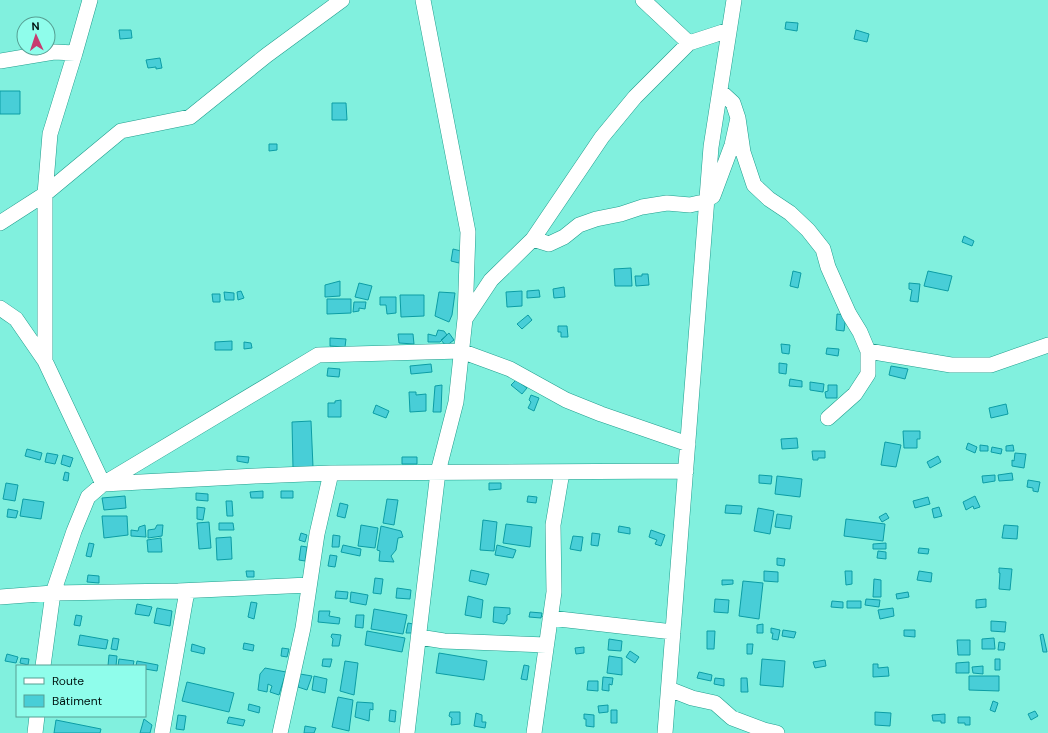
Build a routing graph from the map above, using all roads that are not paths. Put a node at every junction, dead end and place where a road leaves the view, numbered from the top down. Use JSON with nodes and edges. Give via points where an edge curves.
{"nodes":[{"id":1,"x":90,"y":0,"type":"edge"},
{"id":2,"x":342,"y":0,"type":"edge"},
{"id":3,"x":423,"y":0,"type":"edge"},
{"id":4,"x":643,"y":0,"type":"edge"},
{"id":5,"x":734,"y":0,"type":"edge"},
{"id":6,"x":729,"y":30,"type":"junction"},
{"id":7,"x":689,"y":43,"type":"junction"},
{"id":8,"x":75,"y":53,"type":"junction"},
{"id":9,"x":0,"y":61,"type":"edge"},
{"id":10,"x":720,"y":91,"type":"junction"},
{"id":11,"x":738,"y":118,"type":"junction"},
{"id":12,"x":45,"y":194,"type":"junction"},
{"id":13,"x":707,"y":200,"type":"junction"},
{"id":14,"x":0,"y":223,"type":"edge"},
{"id":15,"x":533,"y":239,"type":"junction"},
{"id":16,"x":0,"y":308,"type":"edge"},
{"id":17,"x":465,"y":319,"type":"junction"},
{"id":18,"x":1048,"y":345,"type":"edge"},
{"id":19,"x":461,"y":351,"type":"junction"},
{"id":20,"x":868,"y":351,"type":"junction"},
{"id":21,"x":45,"y":361,"type":"junction"},
{"id":22,"x":828,"y":418,"type":"dead end"},
{"id":23,"x":688,"y":444,"type":"junction"},
{"id":24,"x":686,"y":471,"type":"junction"},
{"id":25,"x":438,"y":472,"type":"junction"},
{"id":26,"x":562,"y":472,"type":"junction"},
{"id":27,"x":331,"y":473,"type":"junction"},
{"id":28,"x":103,"y":484,"type":"junction"},
{"id":29,"x":309,"y":585,"type":"junction"},
{"id":30,"x":187,"y":591,"type":"junction"},
{"id":31,"x":53,"y":593,"type":"junction"},
{"id":32,"x":0,"y":597,"type":"edge"},
{"id":33,"x":550,"y":618,"type":"junction"},
{"id":34,"x":673,"y":632,"type":"junction"},
{"id":35,"x":419,"y":637,"type":"junction"},
{"id":36,"x":546,"y":645,"type":"junction"},
{"id":37,"x":43,"y":665,"type":"edge"},
{"id":38,"x":669,"y":689,"type":"junction"},
{"id":39,"x":37,"y":717,"type":"edge"},
{"id":40,"x":35,"y":733,"type":"edge"},
{"id":41,"x":162,"y":733,"type":"edge"},
{"id":42,"x":280,"y":733,"type":"edge"},
{"id":43,"x":407,"y":733,"type":"edge"},
{"id":44,"x":534,"y":733,"type":"edge"},
{"id":45,"x":665,"y":733,"type":"edge"},
{"id":46,"x":777,"y":733,"type":"edge"}],
"edges":[{"from":1,"to":8,"type":"street"},
{"from":2,"to":12,"type":"street","via":[[267,54],[190,117],[121,131]]},
{"from":3,"to":17,"type":"street","via":[[468,232]]},
{"from":4,"to":7,"type":"street"},
{"from":5,"to":6,"type":"street"},
{"from":6,"to":7,"type":"street"},
{"from":6,"to":10,"type":"street"},
{"from":7,"to":15,"type":"street","via":[[634,96],[602,137]]},
{"from":8,"to":9,"type":"street","via":[[54,52]]},
{"from":8,"to":12,"type":"street","via":[[50,134]]},
{"from":10,"to":11,"type":"street","via":[[733,103]]},
{"from":10,"to":13,"type":"street","via":[[711,147]]},
{"from":11,"to":13,"type":"street","via":[[726,165],[714,196]]},
{"from":11,"to":20,"type":"street","via":[[743,152],[754,185],[790,213],[823,249],[828,267]]},
{"from":12,"to":14,"type":"street"},
{"from":12,"to":21,"type":"street"},
{"from":13,"to":15,"type":"street","via":[[690,205],[667,203],[596,219],[579,225],[564,237],[549,244]]},
{"from":13,"to":23,"type":"street"},
{"from":15,"to":17,"type":"street","via":[[492,280]]},
{"from":16,"to":21,"type":"street","via":[[16,319]]},
{"from":17,"to":19,"type":"street"},
{"from":18,"to":20,"type":"street","via":[[992,365],[951,365]]},
{"from":19,"to":23,"type":"street","via":[[510,369],[566,400]]},
{"from":19,"to":25,"type":"street","via":[[456,402]]},
{"from":19,"to":28,"type":"street","via":[[318,355]]},
{"from":20,"to":22,"type":"street","via":[[868,374],[855,394]]},
{"from":21,"to":28,"type":"street"},
{"from":23,"to":24,"type":"street"},
{"from":24,"to":26,"type":"street"},
{"from":24,"to":34,"type":"street"},
{"from":25,"to":26,"type":"street"},
{"from":25,"to":27,"type":"street"},
{"from":25,"to":35,"type":"street"},
{"from":26,"to":33,"type":"street","via":[[553,525],[554,592]]},
{"from":27,"to":28,"type":"street"},
{"from":27,"to":29,"type":"street"},
{"from":28,"to":31,"type":"street","via":[[88,497]]},
{"from":29,"to":30,"type":"street"},
{"from":29,"to":42,"type":"street"},
{"from":30,"to":31,"type":"street"},
{"from":30,"to":41,"type":"street"},
{"from":31,"to":32,"type":"street"},
{"from":31,"to":37,"type":"street"},
{"from":33,"to":34,"type":"street"},
{"from":33,"to":36,"type":"street"},
{"from":34,"to":38,"type":"street"},
{"from":35,"to":36,"type":"street","via":[[444,641]]},
{"from":35,"to":43,"type":"street"},
{"from":36,"to":44,"type":"street"},
{"from":38,"to":45,"type":"street"},
{"from":38,"to":46,"type":"street","via":[[715,703],[732,718]]},
{"from":39,"to":40,"type":"street"}]}
